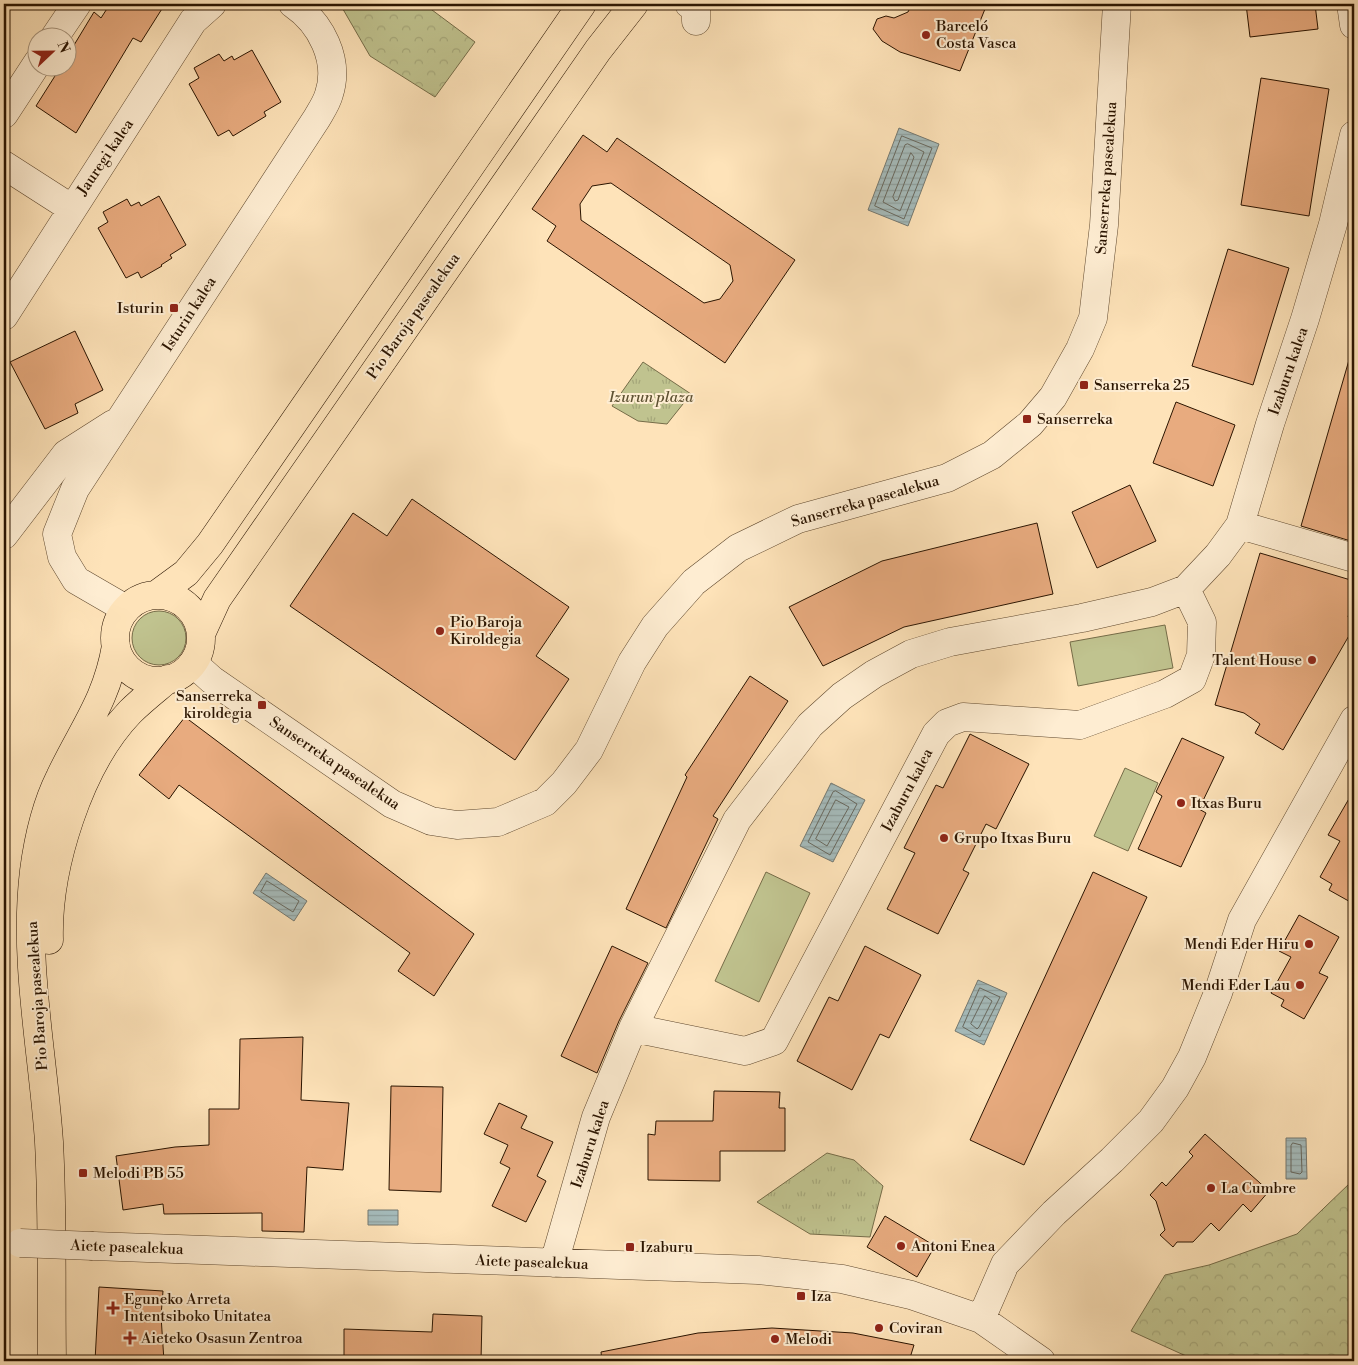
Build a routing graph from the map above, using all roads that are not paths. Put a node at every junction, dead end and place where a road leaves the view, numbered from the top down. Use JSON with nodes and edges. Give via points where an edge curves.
{"nodes":[{"id":1,"x":77,"y":4,"type":"edge"},
{"id":2,"x":212,"y":4,"type":"edge"},
{"id":3,"x":293,"y":4,"type":"edge"},
{"id":4,"x":582,"y":4,"type":"edge"},
{"id":5,"x":634,"y":4,"type":"edge"},
{"id":6,"x":1116,"y":4,"type":"edge"},
{"id":7,"x":1351,"y":4,"type":"edge"},
{"id":8,"x":1354,"y":26,"type":"edge"},
{"id":9,"x":61,"y":28,"type":"edge"},
{"id":10,"x":28,"y":77,"type":"edge"},
{"id":11,"x":4,"y":114,"type":"edge"},
{"id":12,"x":1354,"y":134,"type":"edge"},
{"id":13,"x":4,"y":165,"type":"edge"},
{"id":14,"x":71,"y":208,"type":"junction"},
{"id":15,"x":4,"y":316,"type":"edge"},
{"id":16,"x":121,"y":419,"type":"junction"},
{"id":17,"x":1240,"y":524,"type":"junction"},
{"id":18,"x":4,"y":535,"type":"edge"},
{"id":19,"x":1354,"y":558,"type":"edge"},
{"id":20,"x":1186,"y":589,"type":"junction"},
{"id":21,"x":156,"y":595,"type":"junction"},
{"id":22,"x":126,"y":609,"type":"junction"},
{"id":23,"x":201,"y":634,"type":"junction"},
{"id":24,"x":116,"y":646,"type":"junction"},
{"id":25,"x":193,"y":662,"type":"junction"},
{"id":26,"x":168,"y":680,"type":"junction"},
{"id":27,"x":1354,"y":720,"type":"edge"},
{"id":28,"x":633,"y":1028,"type":"junction"},
{"id":29,"x":12,"y":1243,"type":"edge"},
{"id":30,"x":554,"y":1263,"type":"junction"},
{"id":31,"x":981,"y":1319,"type":"junction"},
{"id":32,"x":52,"y":1361,"type":"edge"},
{"id":33,"x":69,"y":1361,"type":"edge"},
{"id":34,"x":1041,"y":1361,"type":"edge"}],
"edges":[{"from":1,"to":9,"type":"street"},
{"from":2,"to":14,"type":"street","name":"Jauregi kalea","via":[[193,21]]},
{"from":3,"to":16,"type":"street","name":"Isturin kalea","via":[[306,13],[324,36],[332,65],[329,94],[312,126]]},
{"from":4,"to":21,"type":"main road","via":[[210,544],[186,573]]},
{"from":5,"to":23,"type":"main road","name":"Pio Baroja pasealekua","via":[[598,50],[222,592]]},
{"from":6,"to":25,"type":"street","name":"Sanserreka pasealekua","via":[[1104,225],[1093,318],[1053,397],[1030,424],[992,455],[947,478],[798,519],[738,548],[694,582],[655,626],[632,662],[589,750],[545,802],[498,822],[457,825],[431,821],[392,804],[212,680]]},
{"from":7,"to":8,"type":"street"},
{"from":10,"to":11,"type":"street"},
{"from":12,"to":17,"type":"street","name":"Izaburu kalea","via":[[1333,224]]},
{"from":13,"to":14,"type":"street"},
{"from":14,"to":15,"type":"street","name":"Jauregi kalea"},
{"from":16,"to":18,"type":"street","via":[[66,454]]},
{"from":16,"to":22,"type":"street","name":"Isturin kalea","via":[[75,489],[58,534],[62,557],[76,580]]},
{"from":17,"to":19,"type":"street"},
{"from":17,"to":20,"type":"street","name":"Izaburu kalea","via":[[1218,555]]},
{"from":20,"to":28,"type":"street","name":"Izaburu kalea","via":[[1152,602],[919,651],[874,674],[842,696],[810,725],[737,820]]},
{"from":20,"to":28,"type":"street","name":"Izaburu kalea","via":[[1202,622],[1201,655],[1192,679],[1166,694],[1080,725],[963,717],[947,723],[936,734],[774,1042],[745,1051]]},
{"from":21,"to":22,"type":"main road","via":[[135,602]]},
{"from":21,"to":23,"type":"main road","via":[[177,599],[186,605],[193,613]]},
{"from":22,"to":24,"type":"main road","name":"Pio Baroja pasealekua","via":[[115,633]]},
{"from":23,"to":25,"type":"main road","name":"Pio Baroja pasealekua"},
{"from":24,"to":26,"type":"main road","via":[[120,657],[135,674],[151,680]]},
{"from":24,"to":32,"type":"main road","name":"Pio Baroja pasealekua","via":[[113,666],[100,703],[60,778],[49,808],[34,870],[31,902],[32,966],[48,1142]]},
{"from":25,"to":26,"type":"main road","name":"Pio Baroja pasealekua","via":[[178,676]]},
{"from":26,"to":33,"type":"main road","name":"Pio Baroja pasealekua","via":[[129,713],[99,757],[70,817],[54,876],[49,935],[66,1166]]},
{"from":27,"to":31,"type":"street","via":[[1242,920],[1218,993],[1192,1057],[1175,1088],[1151,1121],[1005,1264]]},
{"from":28,"to":30,"type":"street","name":"Izaburu kalea","via":[[596,1117]]},
{"from":29,"to":30,"type":"street","name":"Aiete pasealekua","bridge":true},
{"from":30,"to":31,"type":"street","name":"Aiete pasealekua","via":[[758,1270],[842,1279],[911,1295]]},
{"from":31,"to":34,"type":"street","name":"Aiete pasealekua"}]}
